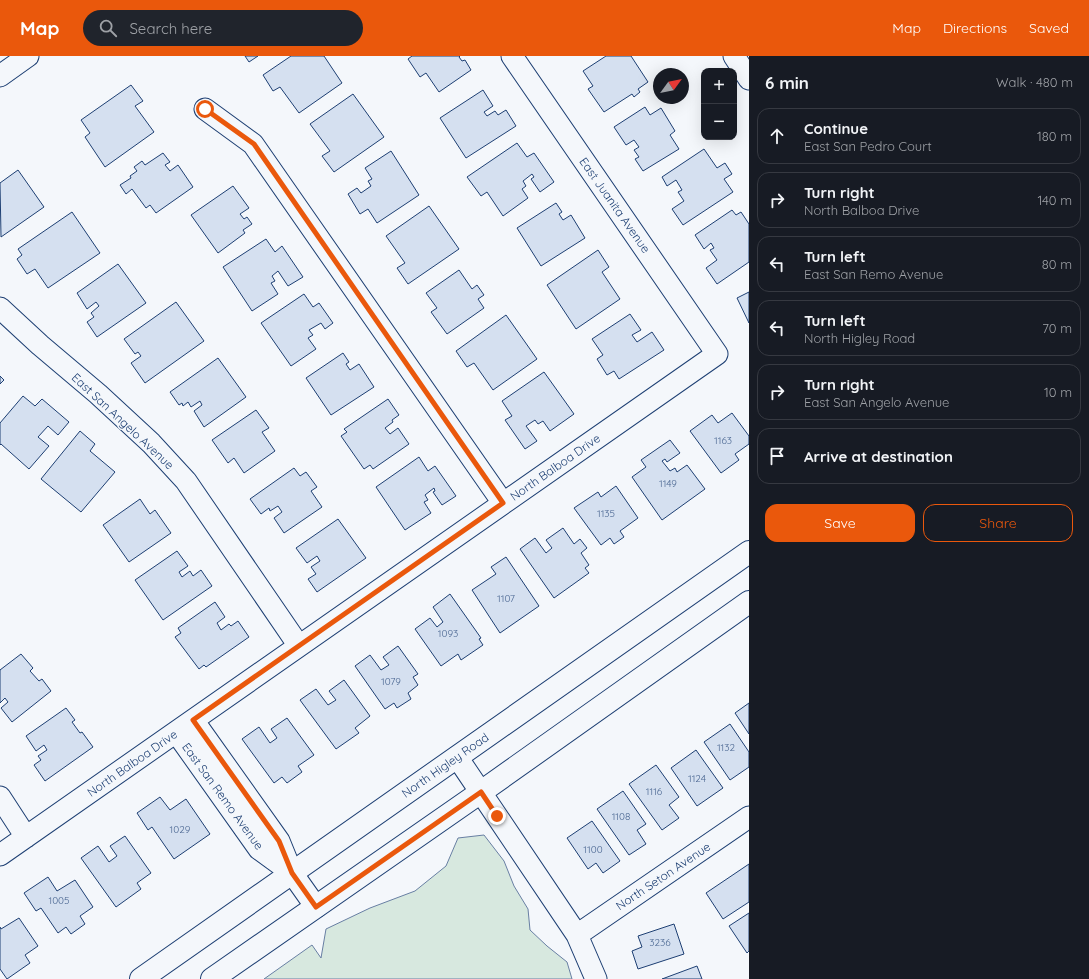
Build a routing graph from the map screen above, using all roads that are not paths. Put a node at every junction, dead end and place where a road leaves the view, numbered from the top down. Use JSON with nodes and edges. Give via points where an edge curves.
{"nodes":[{"id":1,"x":28,"y":56,"type":"edge"},
{"id":2,"x":734,"y":56,"type":"edge"},
{"id":3,"x":514,"y":57,"type":"edge"},
{"id":4,"x":0,"y":76,"type":"edge"},
{"id":5,"x":749,"y":79,"type":"edge"},
{"id":6,"x":205,"y":109,"type":"dead end"},
{"id":7,"x":0,"y":308,"type":"edge"},
{"id":8,"x":717,"y":354,"type":"joint"},
{"id":9,"x":503,"y":503,"type":"junction"},
{"id":10,"x":749,"y":552,"type":"edge"},
{"id":11,"x":749,"y":602,"type":"edge"},
{"id":12,"x":299,"y":646,"type":"junction"},
{"id":13,"x":193,"y":720,"type":"junction"},
{"id":14,"x":176,"y":732,"type":"junction"},
{"id":15,"x":457,"y":757,"type":"junction"},
{"id":16,"x":481,"y":792,"type":"junction"},
{"id":17,"x":0,"y":797,"type":"edge"},
{"id":18,"x":749,"y":817,"type":"edge"},
{"id":19,"x":26,"y":837,"type":"junction"},
{"id":20,"x":0,"y":855,"type":"edge"},
{"id":21,"x":292,"y":873,"type":"junction"},
{"id":22,"x":316,"y":907,"type":"junction"},
{"id":23,"x":577,"y":935,"type":"junction"},
{"id":24,"x":141,"y":979,"type":"edge"},
{"id":25,"x":212,"y":979,"type":"edge"},
{"id":26,"x":596,"y":979,"type":"edge"}],
"edges":[{"from":1,"to":4,"type":"street"},
{"from":2,"to":5,"type":"street"},
{"from":3,"to":8,"type":"street","name":"East Juanita Avenue"},
{"from":6,"to":9,"type":"street","via":[[254,144]]},
{"from":7,"to":12,"type":"street","name":"East San Angelo Avenue","via":[[151,443],[186,481]]},
{"from":8,"to":9,"type":"street","name":"North Balboa Drive"},
{"from":9,"to":12,"type":"street","name":"North Balboa Drive"},
{"from":10,"to":15,"type":"main road","name":"North Higley Road"},
{"from":11,"to":16,"type":"main road"},
{"from":12,"to":13,"type":"street","name":"North Balboa Drive"},
{"from":13,"to":14,"type":"street","name":"North Balboa Drive"},
{"from":13,"to":21,"type":"street","name":"East San Remo Avenue","via":[[279,841]]},
{"from":14,"to":19,"type":"street","name":"North Balboa Drive"},
{"from":14,"to":21,"type":"street","name":"East San Remo Avenue","via":[[260,849]]},
{"from":15,"to":16,"type":"street"},
{"from":15,"to":21,"type":"main road","name":"North Higley Road"},
{"from":16,"to":22,"type":"main road"},
{"from":16,"to":23,"type":"street"},
{"from":17,"to":19,"type":"street"},
{"from":18,"to":23,"type":"street","name":"North Seton Avenue"},
{"from":19,"to":20,"type":"street","name":"North Balboa Drive"},
{"from":21,"to":22,"type":"street","name":"East San Remo Avenue"},
{"from":21,"to":24,"type":"main road","name":"North Higley Road"},
{"from":22,"to":25,"type":"main road"},
{"from":23,"to":26,"type":"street"}]}
